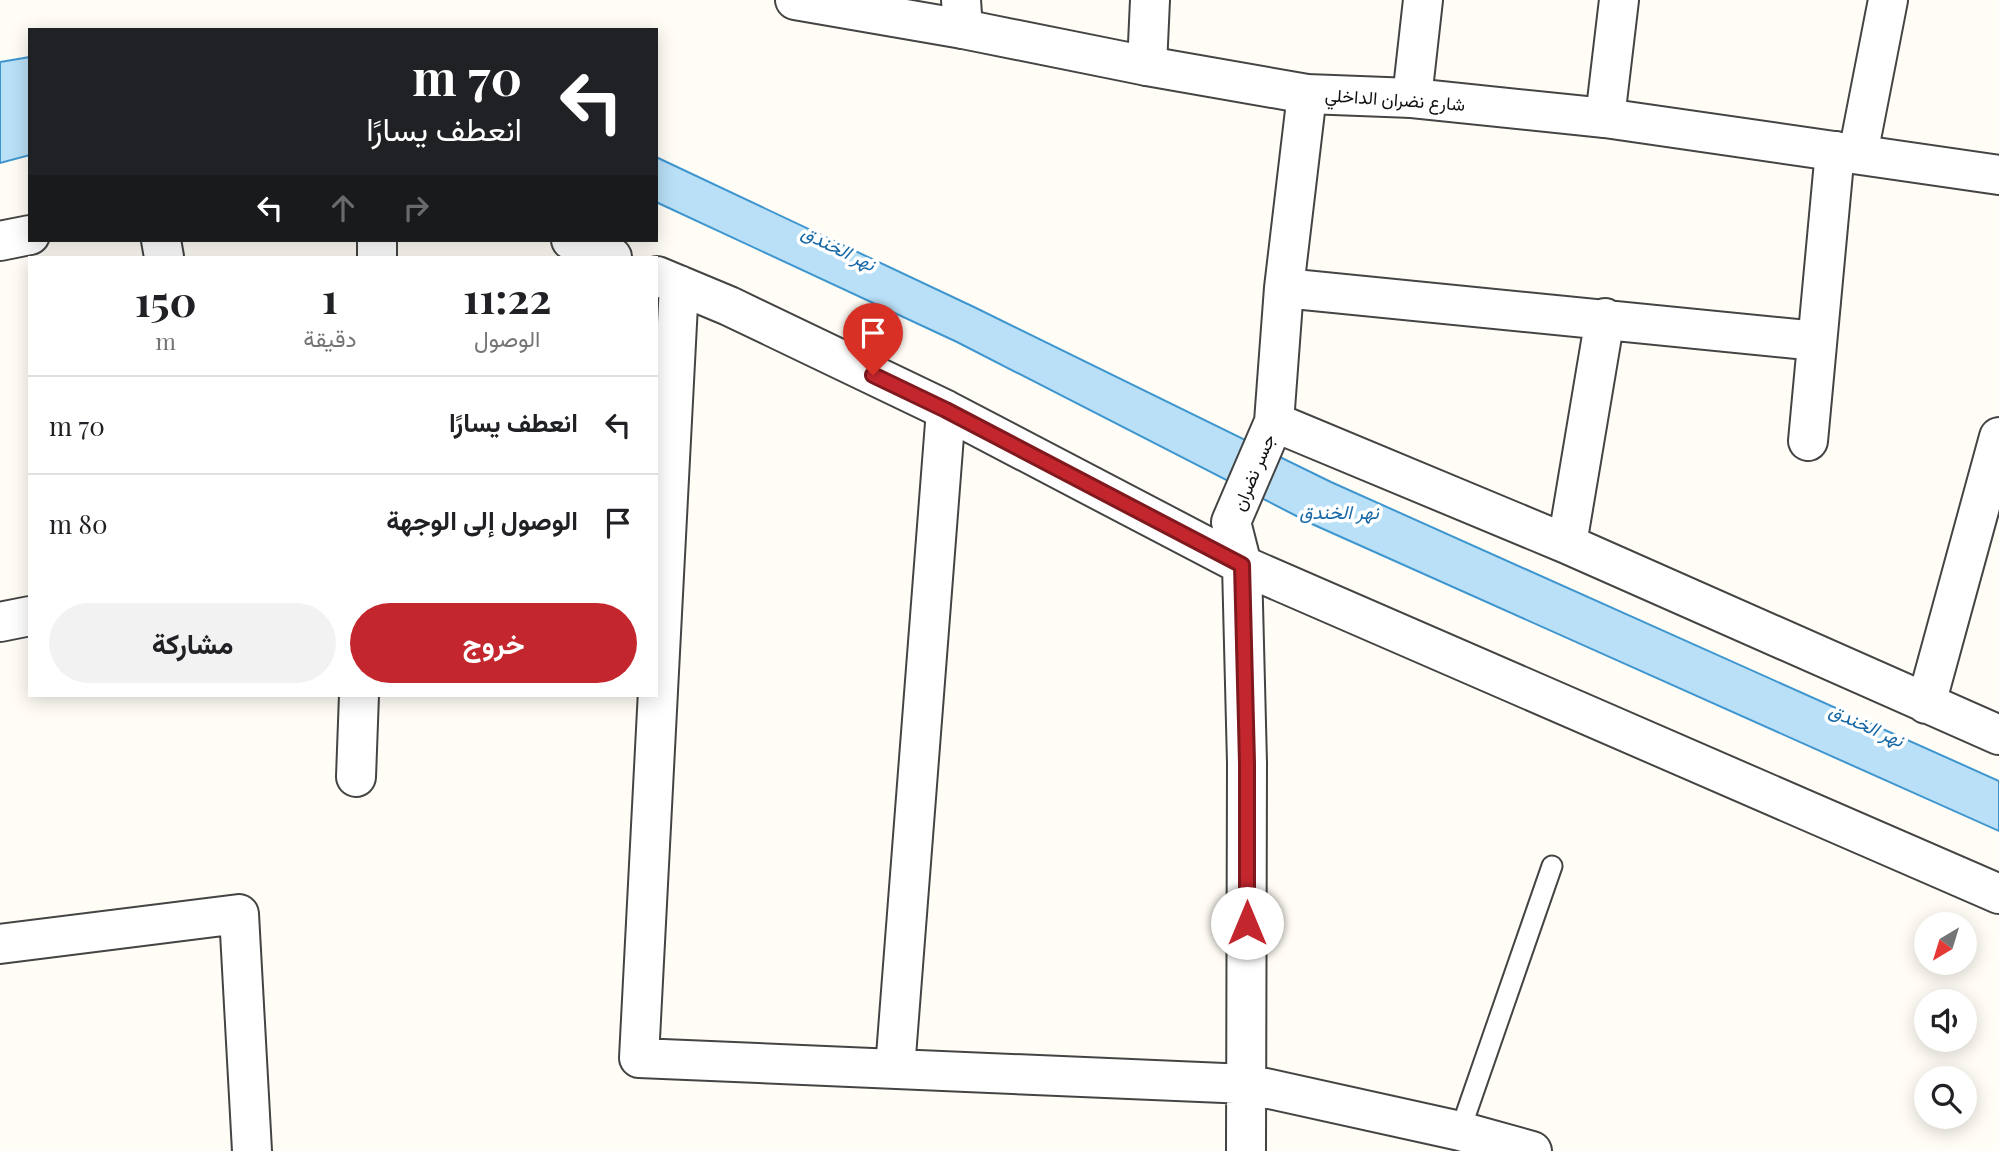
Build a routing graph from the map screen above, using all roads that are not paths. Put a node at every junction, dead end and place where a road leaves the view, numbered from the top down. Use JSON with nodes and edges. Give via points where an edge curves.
{"nodes":[{"id":1,"x":795,"y":0,"type":"edge"},
{"id":2,"x":1150,"y":0,"type":"edge"},
{"id":3,"x":1423,"y":0,"type":"edge"},
{"id":4,"x":1619,"y":0,"type":"edge"},
{"id":5,"x":1888,"y":0,"type":"edge"},
{"id":6,"x":962,"y":15,"type":"edge"},
{"id":7,"x":1147,"y":66,"type":"junction"},
{"id":8,"x":1307,"y":94,"type":"junction"},
{"id":9,"x":1412,"y":98,"type":"junction"},
{"id":10,"x":1605,"y":118,"type":"junction"},
{"id":11,"x":1846,"y":153,"type":"junction"},
{"id":12,"x":1999,"y":175,"type":"edge"},
{"id":13,"x":28,"y":235,"type":"edge"},
{"id":14,"x":0,"y":241,"type":"edge"},
{"id":15,"x":576,"y":242,"type":"edge"},
{"id":16,"x":610,"y":256,"type":"edge"},
{"id":17,"x":668,"y":281,"type":"edge"},
{"id":18,"x":1284,"y":288,"type":"junction"},
{"id":19,"x":1605,"y":318,"type":"junction"},
{"id":20,"x":1818,"y":341,"type":"junction"},
{"id":21,"x":946,"y":410,"type":"junction"},
{"id":22,"x":1274,"y":422,"type":"junction"},
{"id":23,"x":1999,"y":437,"type":"edge"},
{"id":24,"x":1808,"y":441,"type":"dead end"},
{"id":25,"x":662,"y":504,"type":"edge"},
{"id":26,"x":1567,"y":544,"type":"junction"},
{"id":27,"x":1242,"y":565,"type":"junction"},
{"id":28,"x":658,"y":600,"type":"edge"},
{"id":29,"x":28,"y":615,"type":"edge"},
{"id":30,"x":0,"y":622,"type":"edge"},
{"id":31,"x":359,"y":697,"type":"edge"},
{"id":32,"x":654,"y":697,"type":"edge"},
{"id":33,"x":1926,"y":704,"type":"junction"},
{"id":34,"x":1999,"y":735,"type":"edge"},
{"id":35,"x":356,"y":777,"type":"dead end"},
{"id":36,"x":1552,"y":866,"type":"dead end"},
{"id":37,"x":1999,"y":894,"type":"edge"},
{"id":38,"x":0,"y":944,"type":"edge"},
{"id":39,"x":895,"y":1069,"type":"junction"},
{"id":40,"x":1247,"y":1084,"type":"junction"},
{"id":41,"x":1460,"y":1131,"type":"junction"},
{"id":42,"x":252,"y":1151,"type":"edge"},
{"id":43,"x":1246,"y":1151,"type":"edge"},
{"id":44,"x":1532,"y":1151,"type":"edge"}],
"edges":[{"from":1,"to":6,"type":"street","name":"شارع نضران الداخلي"},
{"from":2,"to":7,"type":"street"},
{"from":3,"to":9,"type":"street"},
{"from":4,"to":10,"type":"street"},
{"from":5,"to":11,"type":"street"},
{"from":6,"to":7,"type":"street","name":"شارع نضران الداخلي"},
{"from":7,"to":8,"type":"street","name":"شارع نضران الداخلي"},
{"from":8,"to":9,"type":"street","name":"شارع نضران الداخلي"},
{"from":8,"to":18,"type":"street","name":"جسر نضران"},
{"from":9,"to":10,"type":"street","name":"شارع نضران الداخلي"},
{"from":10,"to":11,"type":"street","name":"شارع نضران الداخلي"},
{"from":11,"to":12,"type":"street","name":"شارع نضران الداخلي"},
{"from":11,"to":20,"type":"street"},
{"from":13,"to":14,"type":"street"},
{"from":15,"to":16,"type":"street"},
{"from":17,"to":21,"type":"street"},
{"from":17,"to":25,"type":"street"},
{"from":18,"to":19,"type":"street"},
{"from":18,"to":22,"type":"street","name":"جسر نضران"},
{"from":19,"to":20,"type":"street"},
{"from":19,"to":26,"type":"street"},
{"from":20,"to":24,"type":"street"},
{"from":21,"to":27,"type":"street"},
{"from":21,"to":39,"type":"street"},
{"from":22,"to":26,"type":"street"},
{"from":22,"to":27,"type":"street","name":"جسر نضران","via":[[1231,522]]},
{"from":23,"to":33,"type":"street"},
{"from":25,"to":28,"type":"street"},
{"from":26,"to":33,"type":"street"},
{"from":27,"to":37,"type":"street"},
{"from":27,"to":40,"type":"street"},
{"from":29,"to":30,"type":"street"},
{"from":31,"to":35,"type":"street"},
{"from":32,"to":39,"type":"street","via":[[639,1058]]},
{"from":33,"to":34,"type":"street"},
{"from":36,"to":41,"type":"lane"},
{"from":38,"to":42,"type":"street","via":[[239,914]]},
{"from":39,"to":40,"type":"street"},
{"from":40,"to":41,"type":"street"},
{"from":40,"to":43,"type":"street"},
{"from":41,"to":44,"type":"street"}]}
